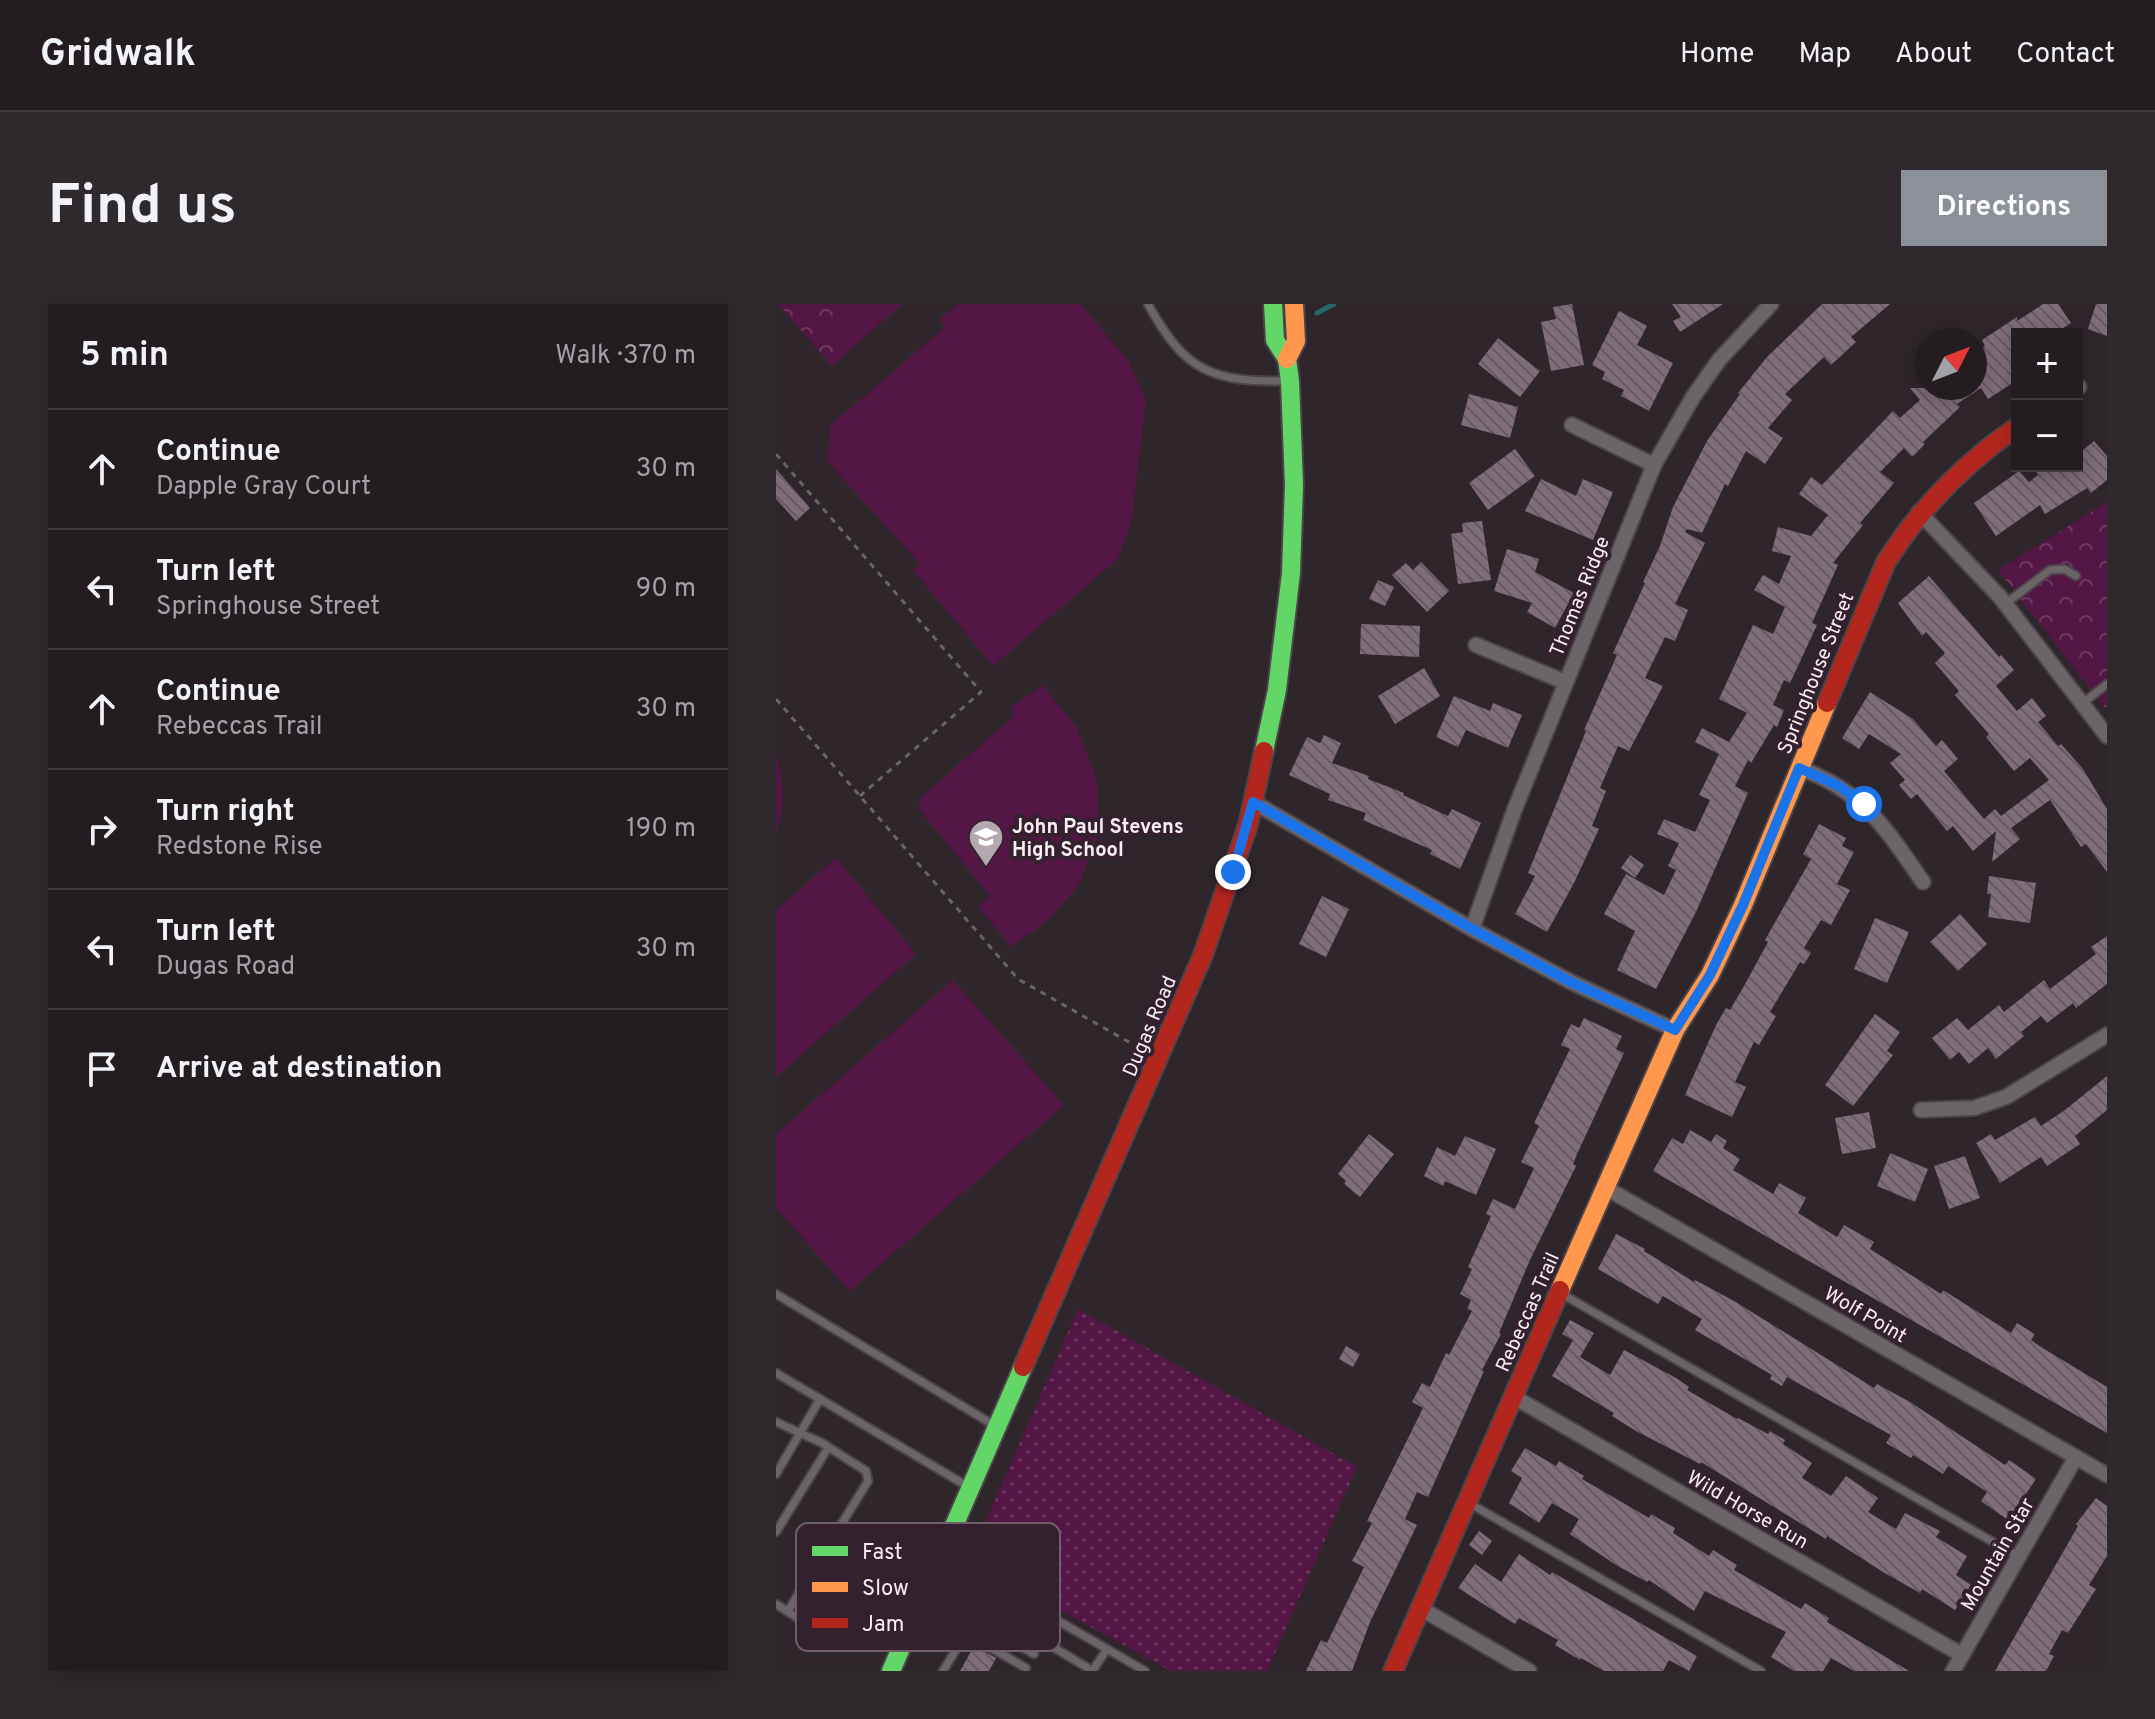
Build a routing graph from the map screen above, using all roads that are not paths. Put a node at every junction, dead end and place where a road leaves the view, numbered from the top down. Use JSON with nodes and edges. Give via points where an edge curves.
{"nodes":[{"id":1,"x":1148,"y":304,"type":"edge"},
{"id":2,"x":1273,"y":304,"type":"edge"},
{"id":3,"x":1294,"y":304,"type":"edge"},
{"id":4,"x":1771,"y":304,"type":"edge"},
{"id":5,"x":1287,"y":359,"type":"junction"},
{"id":6,"x":1290,"y":381,"type":"junction"},
{"id":7,"x":1572,"y":425,"type":"dead end"},
{"id":8,"x":2011,"y":431,"type":"edge"},
{"id":9,"x":1654,"y":465,"type":"junction"},
{"id":10,"x":1919,"y":512,"type":"junction"},
{"id":11,"x":2076,"y":576,"type":"dead end"},
{"id":12,"x":2005,"y":604,"type":"junction"},
{"id":13,"x":1476,"y":645,"type":"dead end"},
{"id":14,"x":1565,"y":682,"type":"junction"},
{"id":15,"x":2107,"y":684,"type":"edge"},
{"id":16,"x":2083,"y":703,"type":"junction"},
{"id":17,"x":2107,"y":736,"type":"edge"},
{"id":18,"x":1799,"y":768,"type":"junction"},
{"id":19,"x":1253,"y":802,"type":"junction"},
{"id":20,"x":1923,"y":882,"type":"dead end"},
{"id":21,"x":1472,"y":929,"type":"junction"},
{"id":22,"x":1710,"y":975,"type":"joint"},
{"id":23,"x":1675,"y":1030,"type":"junction"},
{"id":24,"x":2107,"y":1035,"type":"edge"},
{"id":25,"x":1921,"y":1110,"type":"dead end"},
{"id":26,"x":1606,"y":1188,"type":"junction"},
{"id":27,"x":1560,"y":1292,"type":"junction"},
{"id":28,"x":776,"y":1294,"type":"edge"},
{"id":29,"x":776,"y":1373,"type":"edge"},
{"id":30,"x":1514,"y":1397,"type":"junction"},
{"id":31,"x":820,"y":1399,"type":"junction"},
{"id":32,"x":776,"y":1422,"type":"edge"},
{"id":33,"x":998,"y":1427,"type":"junction"},
{"id":34,"x":799,"y":1434,"type":"junction"},
{"id":35,"x":828,"y":1448,"type":"junction"},
{"id":36,"x":2076,"y":1457,"type":"junction"},
{"id":37,"x":776,"y":1474,"type":"edge"},
{"id":38,"x":2107,"y":1475,"type":"edge"},
{"id":39,"x":971,"y":1488,"type":"junction"},
{"id":40,"x":1467,"y":1502,"type":"junction"},
{"id":41,"x":842,"y":1523,"type":"edge"},
{"id":42,"x":956,"y":1523,"type":"edge"},
{"id":43,"x":776,"y":1532,"type":"edge"},
{"id":44,"x":2019,"y":1557,"type":"junction"},
{"id":45,"x":796,"y":1598,"type":"edge"},
{"id":46,"x":776,"y":1604,"type":"edge"},
{"id":47,"x":1420,"y":1608,"type":"junction"},
{"id":48,"x":788,"y":1611,"type":"junction"},
{"id":49,"x":796,"y":1616,"type":"edge"},
{"id":50,"x":1060,"y":1622,"type":"edge"},
{"id":51,"x":1107,"y":1649,"type":"junction"},
{"id":52,"x":1060,"y":1650,"type":"edge"},
{"id":53,"x":900,"y":1651,"type":"edge"},
{"id":54,"x":955,"y":1651,"type":"edge"},
{"id":55,"x":995,"y":1651,"type":"edge"},
{"id":56,"x":1029,"y":1651,"type":"edge"},
{"id":57,"x":1036,"y":1651,"type":"edge"},
{"id":58,"x":1034,"y":1654,"type":"junction"},
{"id":59,"x":1962,"y":1655,"type":"junction"},
{"id":60,"x":1026,"y":1670,"type":"edge"},
{"id":61,"x":891,"y":1671,"type":"edge"},
{"id":62,"x":943,"y":1671,"type":"edge"},
{"id":63,"x":1093,"y":1671,"type":"edge"},
{"id":64,"x":1145,"y":1671,"type":"edge"},
{"id":65,"x":1393,"y":1671,"type":"edge"},
{"id":66,"x":1529,"y":1671,"type":"edge"},
{"id":67,"x":1761,"y":1671,"type":"edge"},
{"id":68,"x":1953,"y":1671,"type":"edge"}],
"edges":[{"from":1,"to":6,"type":"lane","via":[[1173,344],[1197,366],[1231,378]]},
{"from":2,"to":5,"type":"street","name":"Dugas Road","via":[[1275,340]]},
{"from":3,"to":5,"type":"street","name":"Dugas Road","via":[[1296,341]]},
{"from":4,"to":9,"type":"street","name":"Thomas Ridge","via":[[1719,360]]},
{"from":5,"to":6,"type":"street","name":"Dugas Road"},
{"from":6,"to":19,"type":"street","name":"Dugas Road","via":[[1290,584],[1277,690]]},
{"from":7,"to":9,"type":"street"},
{"from":8,"to":10,"type":"street","name":"Springhouse Street","via":[[1966,464]]},
{"from":9,"to":14,"type":"street","name":"Thomas Ridge"},
{"from":10,"to":12,"type":"street"},
{"from":10,"to":18,"type":"street","name":"Springhouse Street","via":[[1886,562]]},
{"from":11,"to":12,"type":"lane","via":[[2064,569],[2050,570]]},
{"from":12,"to":16,"type":"street"},
{"from":13,"to":14,"type":"street"},
{"from":14,"to":21,"type":"street","name":"Thomas Ridge"},
{"from":15,"to":16,"type":"lane"},
{"from":16,"to":17,"type":"street"},
{"from":18,"to":20,"type":"street","via":[[1864,804]]},
{"from":18,"to":22,"type":"street","name":"Springhouse Street"},
{"from":19,"to":21,"type":"street"},
{"from":19,"to":33,"type":"street","name":"Dugas Road","via":[[1222,905]]},
{"from":21,"to":23,"type":"street"},
{"from":22,"to":23,"type":"street","name":"Rebeccas Trail"},
{"from":23,"to":26,"type":"street","name":"Rebeccas Trail"},
{"from":24,"to":25,"type":"street","via":[[2006,1097],[1974,1108]]},
{"from":26,"to":27,"type":"street","name":"Rebeccas Trail"},
{"from":26,"to":36,"type":"street","name":"Wolf Point"},
{"from":27,"to":30,"type":"street","name":"Rebeccas Trail"},
{"from":27,"to":44,"type":"lane"},
{"from":28,"to":33,"type":"lane"},
{"from":29,"to":31,"type":"lane"},
{"from":30,"to":40,"type":"street","name":"Rebeccas Trail"},
{"from":30,"to":59,"type":"street","name":"Wild Horse Run"},
{"from":31,"to":34,"type":"lane"},
{"from":31,"to":39,"type":"lane"},
{"from":32,"to":34,"type":"lane"},
{"from":33,"to":39,"type":"street","name":"Dugas Road"},
{"from":34,"to":35,"type":"lane"},
{"from":34,"to":37,"type":"lane"},
{"from":35,"to":41,"type":"lane","via":[[866,1471],[868,1481]]},
{"from":35,"to":43,"type":"lane"},
{"from":36,"to":38,"type":"street","name":"Wolf Point"},
{"from":36,"to":44,"type":"street","name":"Mountain Star"},
{"from":39,"to":42,"type":"street","name":"Dugas Road"},
{"from":40,"to":47,"type":"street","name":"Rebeccas Trail"},
{"from":40,"to":67,"type":"lane"},
{"from":44,"to":59,"type":"street","name":"Mountain Star"},
{"from":45,"to":48,"type":"lane"},
{"from":46,"to":48,"type":"lane"},
{"from":47,"to":65,"type":"street","name":"Rebeccas Trail"},
{"from":47,"to":66,"type":"street"},
{"from":48,"to":49,"type":"lane"},
{"from":50,"to":51,"type":"lane"},
{"from":51,"to":63,"type":"lane"},
{"from":51,"to":64,"type":"lane"},
{"from":52,"to":63,"type":"lane"},
{"from":53,"to":61,"type":"street","name":"Dugas Road"},
{"from":54,"to":62,"type":"lane"},
{"from":55,"to":60,"type":"lane"},
{"from":56,"to":58,"type":"lane"},
{"from":57,"to":58,"type":"lane"},
{"from":58,"to":60,"type":"lane"},
{"from":59,"to":68,"type":"street","name":"Mountain Star"}]}
